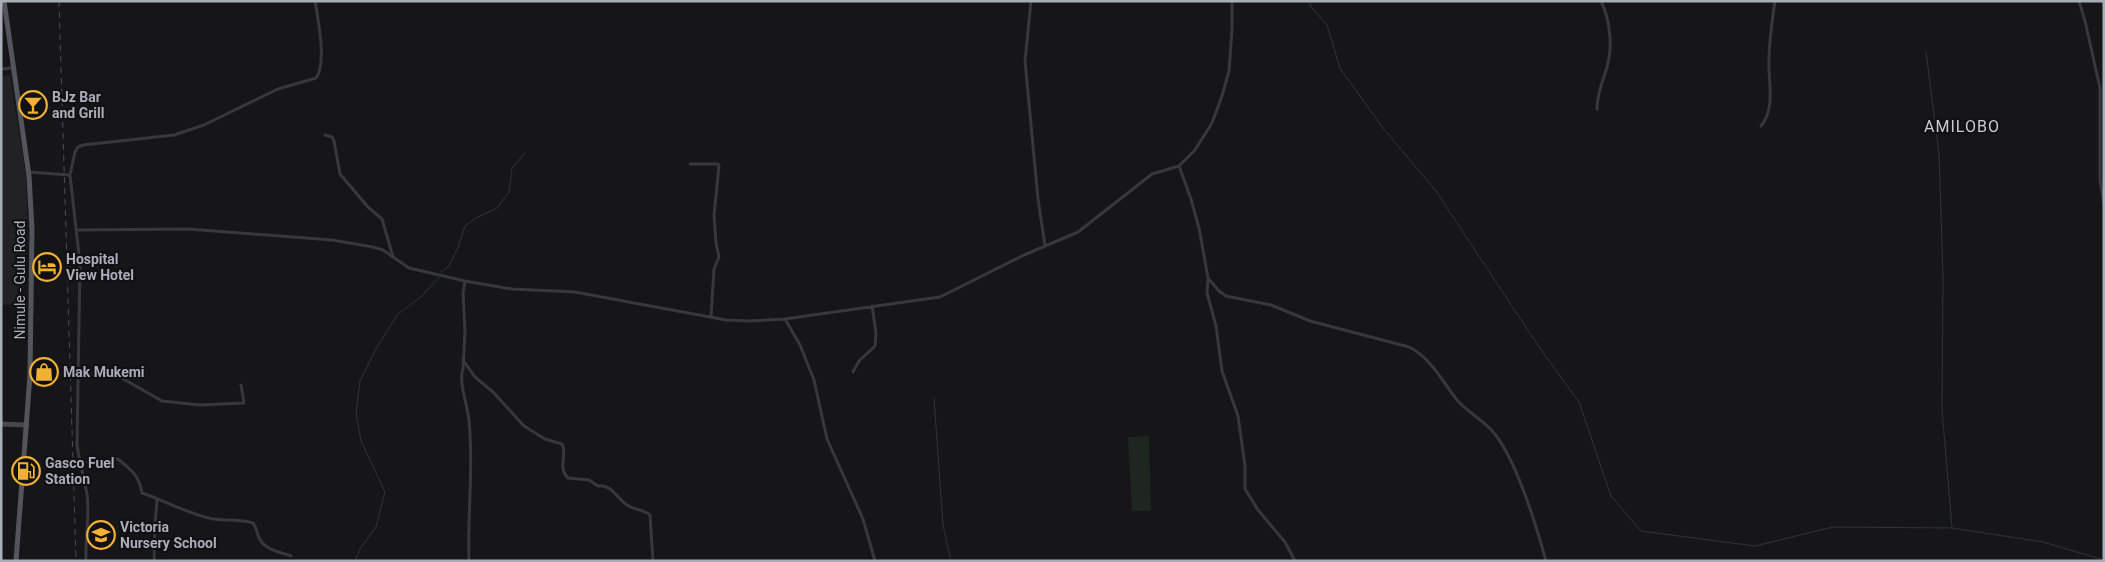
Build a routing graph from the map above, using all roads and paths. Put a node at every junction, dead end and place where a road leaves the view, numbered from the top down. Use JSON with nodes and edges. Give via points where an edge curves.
{"nodes":[{"id":1,"x":4,"y":1,"type":"edge"},
{"id":2,"x":316,"y":1,"type":"edge"},
{"id":3,"x":1031,"y":1,"type":"edge"},
{"id":4,"x":1232,"y":1,"type":"edge"},
{"id":5,"x":1601,"y":1,"type":"edge"},
{"id":6,"x":1775,"y":1,"type":"edge"},
{"id":7,"x":2078,"y":1,"type":"edge"},
{"id":8,"x":12,"y":68,"type":"junction"},
{"id":9,"x":1,"y":69,"type":"edge"},
{"id":10,"x":2102,"y":88,"type":"edge"},
{"id":11,"x":1597,"y":108,"type":"dead end"},
{"id":12,"x":1761,"y":126,"type":"dead end"},
{"id":13,"x":325,"y":135,"type":"dead end"},
{"id":14,"x":690,"y":164,"type":"dead end"},
{"id":15,"x":1179,"y":166,"type":"junction"},
{"id":16,"x":28,"y":172,"type":"junction"},
{"id":17,"x":70,"y":175,"type":"junction"},
{"id":18,"x":2104,"y":204,"type":"edge"},
{"id":19,"x":77,"y":230,"type":"junction"},
{"id":20,"x":1045,"y":246,"type":"junction"},
{"id":21,"x":393,"y":258,"type":"junction"},
{"id":22,"x":1208,"y":278,"type":"junction"},
{"id":23,"x":465,"y":281,"type":"junction"},
{"id":24,"x":872,"y":306,"type":"junction"},
{"id":25,"x":711,"y":316,"type":"junction"},
{"id":26,"x":785,"y":319,"type":"junction"},
{"id":27,"x":463,"y":360,"type":"junction"},
{"id":28,"x":853,"y":372,"type":"dead end"},
{"id":29,"x":79,"y":374,"type":"junction"},
{"id":30,"x":241,"y":385,"type":"dead end"},
{"id":31,"x":1,"y":424,"type":"edge"},
{"id":32,"x":27,"y":425,"type":"junction"},
{"id":33,"x":80,"y":463,"type":"junction"},
{"id":34,"x":157,"y":500,"type":"junction"},
{"id":35,"x":291,"y":556,"type":"dead end"},
{"id":36,"x":16,"y":561,"type":"edge"},
{"id":37,"x":86,"y":561,"type":"edge"},
{"id":38,"x":154,"y":561,"type":"edge"},
{"id":39,"x":469,"y":561,"type":"edge"},
{"id":40,"x":653,"y":561,"type":"edge"},
{"id":41,"x":875,"y":561,"type":"edge"},
{"id":42,"x":1295,"y":561,"type":"edge"},
{"id":43,"x":1546,"y":561,"type":"edge"}],
"edges":[{"from":1,"to":8,"type":"main road","name":"Nimule - Gulu Road"},
{"from":2,"to":17,"type":"street","via":[[321,58],[316,78],[278,89],[204,125],[174,135],[78,147]]},
{"from":3,"to":20,"type":"street","via":[[1025,47]]},
{"from":4,"to":15,"type":"street","via":[[1229,71],[1222,96],[1212,123],[1195,150]]},
{"from":5,"to":11,"type":"street","via":[[1607,17],[1610,44]]},
{"from":6,"to":12,"type":"street","via":[[1769,54],[1770,102],[1767,118]]},
{"from":7,"to":10,"type":"street"},
{"from":8,"to":9,"type":"street"},
{"from":8,"to":16,"type":"main road","name":"Nimule - Gulu Road"},
{"from":10,"to":18,"type":"street","via":[[2100,180]]},
{"from":13,"to":21,"type":"street","via":[[334,141],[342,177],[382,219]]},
{"from":14,"to":25,"type":"street","via":[[718,164],[720,168],[714,215],[720,257],[714,269]]},
{"from":15,"to":20,"type":"street","via":[[1152,174],[1078,232]]},
{"from":15,"to":22,"type":"street","via":[[1195,213]]},
{"from":16,"to":17,"type":"street"},
{"from":16,"to":32,"type":"main road","name":"Nimule - Gulu Road","via":[[32,245]]},
{"from":17,"to":19,"type":"street"},
{"from":19,"to":21,"type":"street","via":[[188,230],[292,236],[374,247]]},
{"from":19,"to":29,"type":"street","via":[[80,264]]},
{"from":20,"to":24,"type":"street","via":[[940,297]]},
{"from":21,"to":23,"type":"street","via":[[409,268]]},
{"from":22,"to":42,"type":"street","via":[[1207,293],[1216,326],[1221,369],[1238,416],[1245,489],[1285,542]]},
{"from":22,"to":43,"type":"street","via":[[1226,296],[1271,305],[1310,322],[1409,347],[1422,355],[1459,401],[1498,438],[1518,479]]},
{"from":23,"to":25,"type":"street","via":[[512,289],[575,292]]},
{"from":23,"to":27,"type":"street"},
{"from":24,"to":26,"type":"street"},
{"from":24,"to":28,"type":"street","via":[[875,346]]},
{"from":25,"to":26,"type":"street","via":[[748,322]]},
{"from":26,"to":41,"type":"street","via":[[814,380],[827,438],[863,519]]},
{"from":27,"to":39,"type":"street","via":[[461,381],[471,434]]},
{"from":27,"to":40,"type":"street","via":[[475,377],[524,426],[545,439],[562,444],[562,467],[568,478],[603,485],[626,504],[650,515]]},
{"from":29,"to":30,"type":"street","via":[[120,377],[162,401],[184,404],[244,404]]},
{"from":29,"to":33,"type":"street","via":[[77,444]]},
{"from":31,"to":32,"type":"street"},
{"from":32,"to":36,"type":"main road","name":"Nimule - Gulu Road"},
{"from":33,"to":34,"type":"street","via":[[118,459],[140,480],[142,494]]},
{"from":33,"to":37,"type":"street","via":[[87,493]]},
{"from":34,"to":35,"type":"street","via":[[215,519],[253,522],[260,541],[274,551]]},
{"from":34,"to":38,"type":"street"}]}
